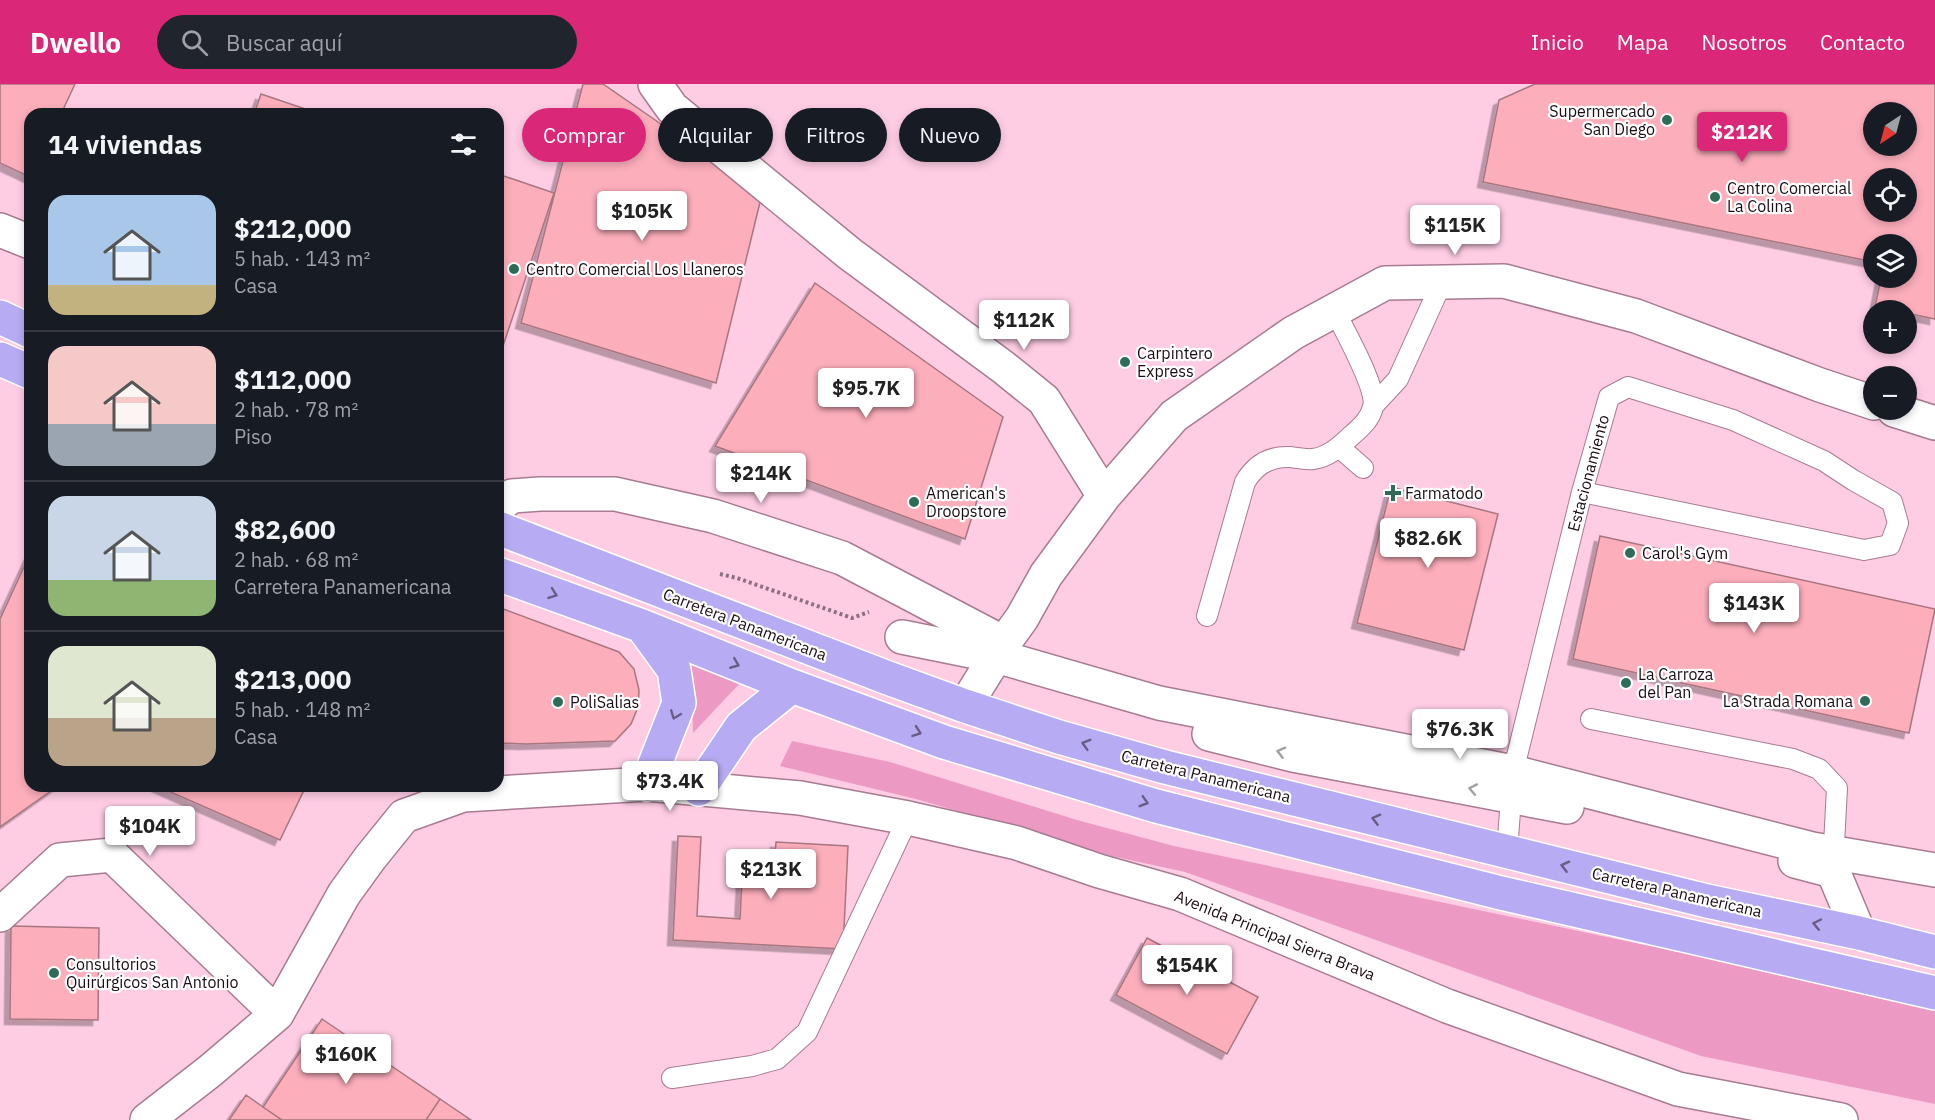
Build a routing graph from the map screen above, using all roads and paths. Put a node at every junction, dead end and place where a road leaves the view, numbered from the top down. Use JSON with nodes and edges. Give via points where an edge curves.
{"nodes":[{"id":1,"x":655,"y":84,"type":"edge"},
{"id":2,"x":0,"y":230,"type":"edge"},
{"id":3,"x":24,"y":240,"type":"edge"},
{"id":4,"x":1442,"y":282,"type":"junction"},
{"id":5,"x":1335,"y":311,"type":"junction"},
{"id":6,"x":0,"y":317,"type":"edge"},
{"id":7,"x":24,"y":328,"type":"edge"},
{"id":8,"x":0,"y":359,"type":"edge"},
{"id":9,"x":24,"y":369,"type":"edge"},
{"id":10,"x":1863,"y":399,"type":"edge"},
{"id":11,"x":1374,"y":405,"type":"junction"},
{"id":12,"x":1917,"y":417,"type":"edge"},
{"id":13,"x":1935,"y":423,"type":"edge"},
{"id":14,"x":1339,"y":447,"type":"junction"},
{"id":15,"x":1363,"y":468,"type":"dead end"},
{"id":16,"x":1582,"y":492,"type":"junction"},
{"id":17,"x":504,"y":494,"type":"edge"},
{"id":18,"x":1104,"y":496,"type":"junction"},
{"id":19,"x":504,"y":530,"type":"edge"},
{"id":20,"x":504,"y":576,"type":"edge"},
{"id":21,"x":1207,"y":616,"type":"dead end"},
{"id":22,"x":642,"y":626,"type":"junction"},
{"id":23,"x":902,"y":637,"type":"dead end"},
{"id":24,"x":995,"y":657,"type":"junction"},
{"id":25,"x":792,"y":686,"type":"junction"},
{"id":26,"x":965,"y":706,"type":"junction"},
{"id":27,"x":1591,"y":719,"type":"dead end"},
{"id":28,"x":647,"y":784,"type":"junction"},
{"id":29,"x":1512,"y":784,"type":"junction"},
{"id":30,"x":699,"y":789,"type":"junction"},
{"id":31,"x":908,"y":818,"type":"junction"},
{"id":32,"x":1507,"y":851,"type":"junction"},
{"id":33,"x":1935,"y":870,"type":"edge"},
{"id":34,"x":1833,"y":871,"type":"junction"},
{"id":35,"x":0,"y":915,"type":"edge"},
{"id":36,"x":1859,"y":933,"type":"junction"},
{"id":37,"x":1935,"y":952,"type":"edge"},
{"id":38,"x":1935,"y":993,"type":"edge"},
{"id":39,"x":277,"y":1014,"type":"junction"},
{"id":40,"x":672,"y":1078,"type":"dead end"},
{"id":41,"x":147,"y":1120,"type":"edge"},
{"id":42,"x":1841,"y":1120,"type":"edge"}],
"edges":[{"from":1,"to":18,"type":"street","via":[[672,108],[850,254],[1044,400]]},
{"from":2,"to":3,"type":"street"},
{"from":4,"to":5,"type":"street","via":[[1385,283]]},
{"from":4,"to":10,"type":"street","via":[[1504,280],[1636,316]]},
{"from":4,"to":11,"type":"lane","via":[[1398,379]]},
{"from":5,"to":11,"type":"lane","via":[[1370,385]]},
{"from":5,"to":18,"type":"street","via":[[1293,333],[1174,416]]},
{"from":6,"to":7,"type":"main road"},
{"from":8,"to":9,"type":"main road"},
{"from":11,"to":14,"type":"lane","via":[[1363,425]]},
{"from":12,"to":13,"type":"street"},
{"from":14,"to":15,"type":"lane"},
{"from":14,"to":21,"type":"lane","via":[[1323,458],[1276,458],[1251,472]]},
{"from":16,"to":16,"type":"lane","name":"Estacionamiento","via":[[1609,398],[1628,387],[1733,420],[1824,461],[1892,502],[1898,523],[1890,545],[1864,550]]},
{"from":16,"to":29,"type":"lane","name":"Estacionamiento"},
{"from":17,"to":24,"type":"street","via":[[615,494],[712,516],[842,558]]},
{"from":18,"to":24,"type":"street","via":[[1046,575]]},
{"from":19,"to":26,"type":"main road","name":"Carretera Panamericana"},
{"from":20,"to":22,"type":"main road","one_way":true},
{"from":22,"to":25,"type":"main road","one_way":true},
{"from":22,"to":28,"type":"main road","one_way":true,"via":[[674,670],[679,703]]},
{"from":23,"to":24,"type":"street"},
{"from":24,"to":26,"type":"street"},
{"from":24,"to":29,"type":"street","via":[[1070,698],[1293,755]]},
{"from":25,"to":30,"type":"main road","via":[[741,727]]},
{"from":25,"to":38,"type":"main road","one_way":true,"via":[[944,742],[1156,806],[1501,893]]},
{"from":32,"to":26,"type":"main road","name":"Carretera Panamericana","one_way":true,"via":[[1165,767]]},
{"from":27,"to":34,"type":"lane","via":[[1793,759],[1819,770],[1837,788]]},
{"from":28,"to":30,"type":"street","name":"Avenida Principal Sierra Brava"},
{"from":28,"to":39,"type":"street","name":"Avenida Principal Sierra Brava","via":[[463,795],[404,816],[345,894]]},
{"from":29,"to":32,"type":"lane","name":"Estacionamiento"},
{"from":29,"to":33,"type":"street","via":[[1812,849]]},
{"from":29,"to":34,"type":"street"},
{"from":30,"to":31,"type":"street","name":"Avenida Principal Sierra Brava","via":[[800,798]]},
{"from":31,"to":40,"type":"lane","via":[[807,1032],[777,1059]]},
{"from":31,"to":42,"type":"street","name":"Avenida Principal Sierra Brava","via":[[1017,843],[1099,872],[1180,894],[1447,1006],[1678,1089]]},
{"from":36,"to":32,"type":"main road","name":"Carretera Panamericana","one_way":true,"via":[[1707,901]]},
{"from":34,"to":36,"type":"street"},
{"from":35,"to":39,"type":"street","via":[[60,860],[112,855]]},
{"from":36,"to":37,"type":"main road","name":"Carretera Panamericana"},
{"from":39,"to":41,"type":"street"}]}
